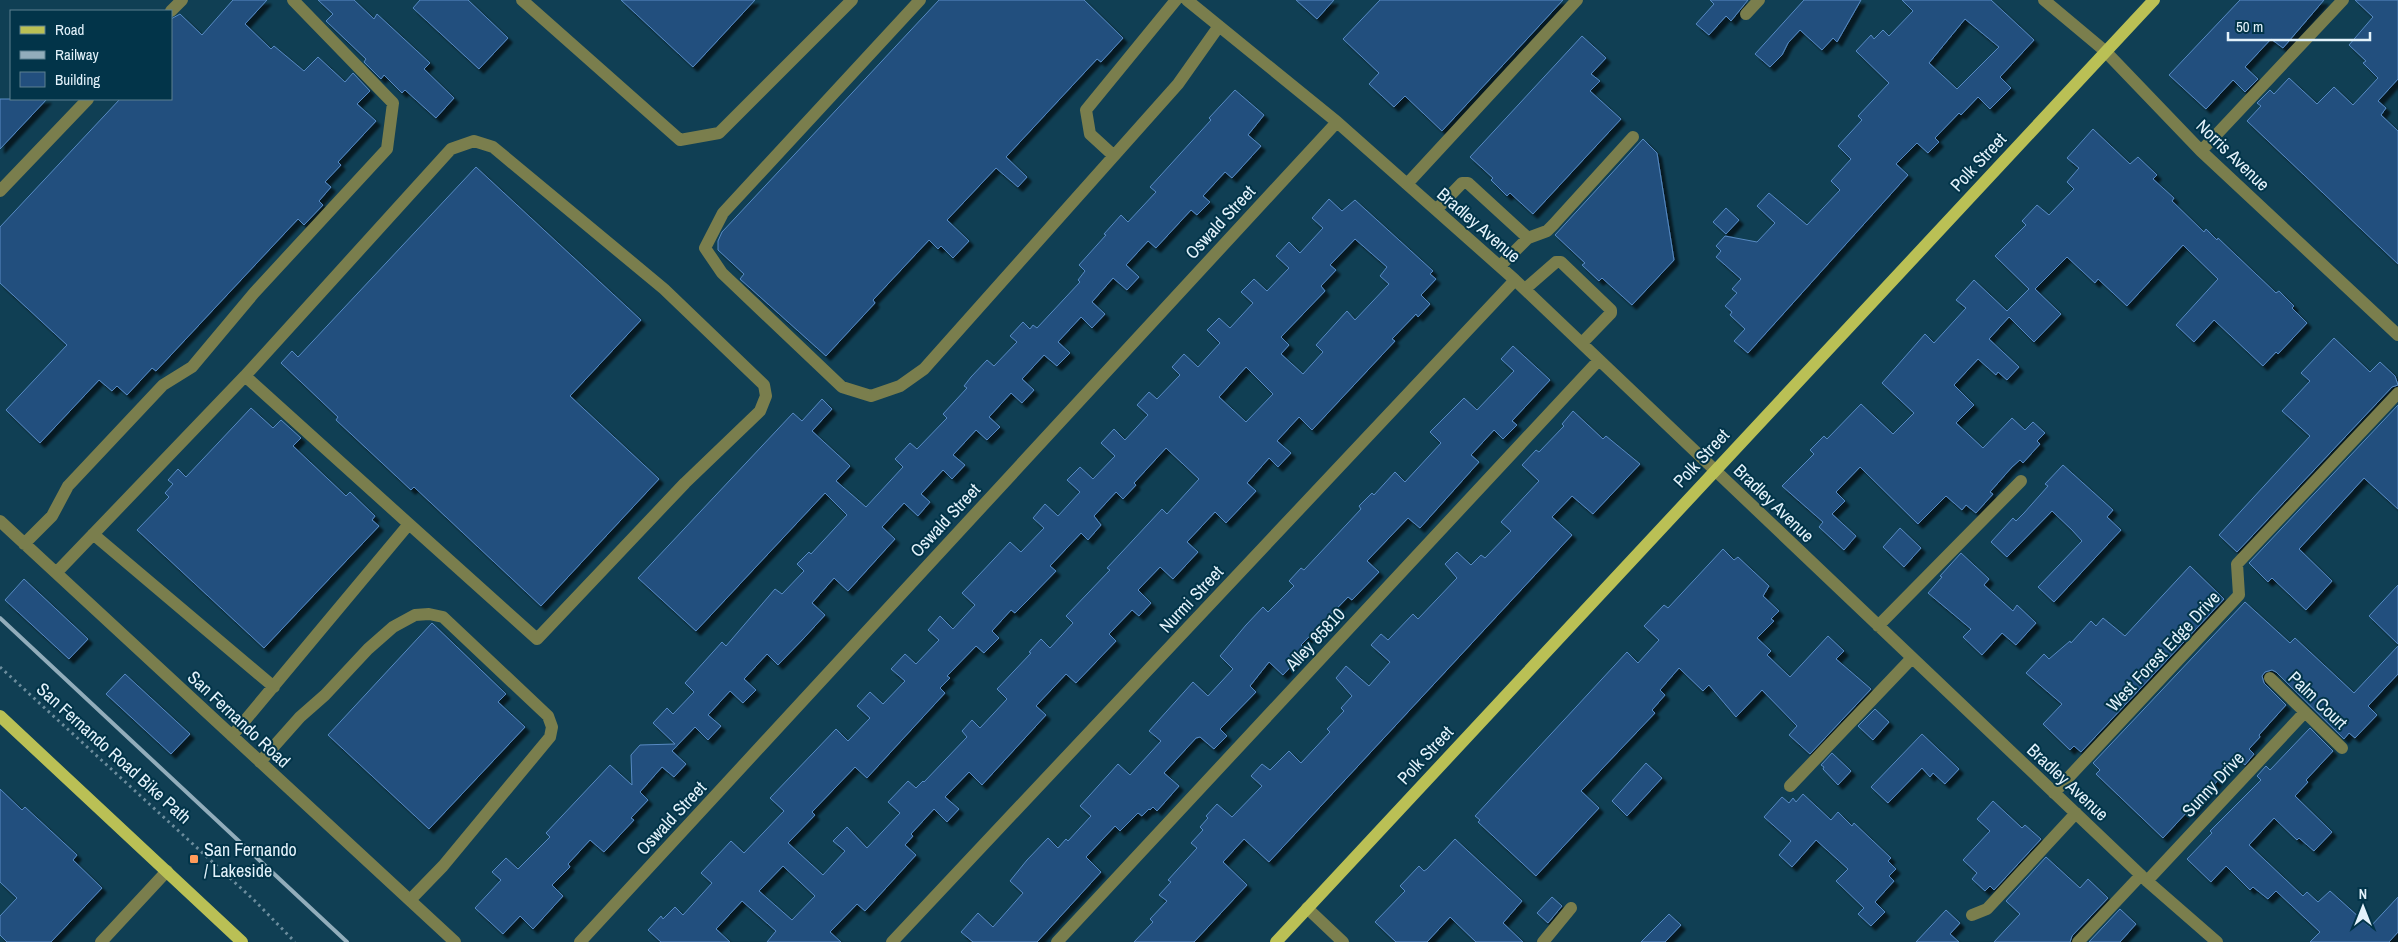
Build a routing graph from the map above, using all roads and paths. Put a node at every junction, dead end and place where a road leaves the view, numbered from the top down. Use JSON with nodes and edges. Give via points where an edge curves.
{"nodes":[{"id":1,"x":182,"y":0,"type":"edge"},
{"id":2,"x":294,"y":0,"type":"edge"},
{"id":3,"x":522,"y":0,"type":"edge"},
{"id":4,"x":852,"y":0,"type":"edge"},
{"id":5,"x":920,"y":0,"type":"edge"},
{"id":6,"x":1176,"y":0,"type":"edge"},
{"id":7,"x":1187,"y":0,"type":"edge"},
{"id":8,"x":1578,"y":0,"type":"edge"},
{"id":9,"x":1759,"y":0,"type":"edge"},
{"id":10,"x":2044,"y":0,"type":"edge"},
{"id":11,"x":2154,"y":0,"type":"edge"},
{"id":12,"x":2343,"y":0,"type":"edge"},
{"id":13,"x":172,"y":10,"type":"edge"},
{"id":14,"x":1746,"y":14,"type":"dead end"},
{"id":15,"x":1219,"y":26,"type":"junction"},
{"id":16,"x":2105,"y":51,"type":"junction"},
{"id":17,"x":87,"y":100,"type":"edge"},
{"id":18,"x":1337,"y":122,"type":"junction"},
{"id":19,"x":1633,"y":137,"type":"dead end"},
{"id":20,"x":2202,"y":151,"type":"junction"},
{"id":21,"x":1114,"y":156,"type":"junction"},
{"id":22,"x":1407,"y":184,"type":"junction"},
{"id":23,"x":0,"y":190,"type":"edge"},
{"id":24,"x":1436,"y":210,"type":"junction"},
{"id":25,"x":1528,"y":238,"type":"junction"},
{"id":26,"x":1500,"y":266,"type":"junction"},
{"id":27,"x":1515,"y":280,"type":"junction"},
{"id":28,"x":1525,"y":290,"type":"junction"},
{"id":29,"x":2398,"y":335,"type":"edge"},
{"id":30,"x":1582,"y":343,"type":"junction"},
{"id":31,"x":1599,"y":360,"type":"junction"},
{"id":32,"x":245,"y":376,"type":"junction"},
{"id":33,"x":2398,"y":393,"type":"edge"},
{"id":34,"x":1714,"y":470,"type":"junction"},
{"id":35,"x":2021,"y":481,"type":"dead end"},
{"id":36,"x":0,"y":521,"type":"edge"},
{"id":37,"x":410,"y":524,"type":"junction"},
{"id":38,"x":94,"y":534,"type":"junction"},
{"id":39,"x":24,"y":544,"type":"junction"},
{"id":40,"x":56,"y":573,"type":"junction"},
{"id":41,"x":1878,"y":626,"type":"junction"},
{"id":42,"x":1912,"y":658,"type":"junction"},
{"id":43,"x":0,"y":667,"type":"edge"},
{"id":44,"x":2270,"y":678,"type":"dead end"},
{"id":45,"x":274,"y":687,"type":"junction"},
{"id":46,"x":2305,"y":712,"type":"junction"},
{"id":47,"x":0,"y":716,"type":"edge"},
{"id":48,"x":232,"y":736,"type":"junction"},
{"id":49,"x":2342,"y":748,"type":"dead end"},
{"id":50,"x":260,"y":762,"type":"junction"},
{"id":51,"x":1790,"y":786,"type":"dead end"},
{"id":52,"x":2054,"y":793,"type":"junction"},
{"id":53,"x":2076,"y":813,"type":"junction"},
{"id":54,"x":167,"y":871,"type":"junction"},
{"id":55,"x":2144,"y":878,"type":"junction"},
{"id":56,"x":410,"y":900,"type":"junction"},
{"id":57,"x":1307,"y":908,"type":"junction"},
{"id":58,"x":1571,"y":908,"type":"dead end"},
{"id":59,"x":1972,"y":915,"type":"dead end"},
{"id":60,"x":234,"y":939,"type":"edge"},
{"id":61,"x":101,"y":942,"type":"edge"},
{"id":62,"x":295,"y":942,"type":"edge"},
{"id":63,"x":455,"y":942,"type":"edge"},
{"id":64,"x":580,"y":942,"type":"edge"},
{"id":65,"x":892,"y":942,"type":"edge"},
{"id":66,"x":1057,"y":942,"type":"edge"},
{"id":67,"x":1276,"y":942,"type":"edge"},
{"id":68,"x":1343,"y":942,"type":"edge"},
{"id":69,"x":1543,"y":942,"type":"edge"},
{"id":70,"x":2078,"y":942,"type":"edge"},
{"id":71,"x":2217,"y":942,"type":"edge"}],
"edges":[{"from":1,"to":13,"type":"street"},
{"from":2,"to":39,"type":"street","via":[[393,103],[387,149],[254,293],[192,367],[163,385],[68,486],[52,516]]},
{"from":3,"to":4,"type":"street","via":[[680,140],[719,132]]},
{"from":5,"to":21,"type":"street","via":[[723,213],[704,248],[722,273],[842,387],[871,396],[900,386],[924,369]]},
{"from":6,"to":21,"type":"street","via":[[1086,110],[1090,134]]},
{"from":7,"to":15,"type":"street","name":"Bradley Avenue"},
{"from":8,"to":22,"type":"street"},
{"from":9,"to":14,"type":"street"},
{"from":10,"to":16,"type":"street","name":"Norris Avenue"},
{"from":11,"to":16,"type":"main road","name":"Polk Street"},
{"from":12,"to":20,"type":"street"},
{"from":15,"to":18,"type":"street","name":"Bradley Avenue"},
{"from":15,"to":21,"type":"street","via":[[1178,84]]},
{"from":16,"to":20,"type":"street","name":"Norris Avenue"},
{"from":16,"to":34,"type":"main road","name":"Polk Street"},
{"from":17,"to":23,"type":"street"},
{"from":18,"to":22,"type":"street","name":"Bradley Avenue"},
{"from":18,"to":64,"type":"street","name":"Oswald Street"},
{"from":19,"to":25,"type":"street","via":[[1547,231]]},
{"from":20,"to":29,"type":"street","name":"Norris Avenue"},
{"from":22,"to":24,"type":"street","name":"Bradley Avenue"},
{"from":24,"to":25,"type":"street","via":[[1462,183],[1468,183]]},
{"from":24,"to":26,"type":"street","name":"Bradley Avenue"},
{"from":25,"to":26,"type":"street"},
{"from":26,"to":27,"type":"street","name":"Bradley Avenue"},
{"from":27,"to":28,"type":"street","name":"Bradley Avenue"},
{"from":27,"to":65,"type":"street","name":"Nurmi Street"},
{"from":28,"to":30,"type":"street","name":"Bradley Avenue"},
{"from":28,"to":30,"type":"street","via":[[1560,262],[1611,310],[1611,314]]},
{"from":30,"to":31,"type":"street","name":"Bradley Avenue"},
{"from":31,"to":34,"type":"street","name":"Bradley Avenue"},
{"from":31,"to":66,"type":"street","name":"Alley 85810"},
{"from":32,"to":37,"type":"street"},
{"from":32,"to":37,"type":"street","via":[[451,149],[474,141],[493,147],[656,283],[764,385],[766,396],[760,411],[685,483],[537,639]]},
{"from":32,"to":38,"type":"street"},
{"from":33,"to":52,"type":"street","name":"West Forest Edge Drive","via":[[2237,564],[2239,595]]},
{"from":34,"to":41,"type":"street","name":"Bradley Avenue"},
{"from":34,"to":57,"type":"main road","name":"Polk Street"},
{"from":35,"to":41,"type":"street"},
{"from":36,"to":39,"type":"street","name":"San Fernando Road"},
{"from":37,"to":45,"type":"street"},
{"from":38,"to":40,"type":"street"},
{"from":38,"to":45,"type":"street"},
{"from":39,"to":40,"type":"street","name":"San Fernando Road"},
{"from":40,"to":48,"type":"street","name":"San Fernando Road"},
{"from":41,"to":42,"type":"street","name":"Bradley Avenue"},
{"from":42,"to":51,"type":"street"},
{"from":42,"to":52,"type":"street","name":"Bradley Avenue"},
{"from":43,"to":62,"type":"path","name":"San Fernando Road Bike Path"},
{"from":44,"to":46,"type":"street","name":"Palm Court"},
{"from":45,"to":48,"type":"street"},
{"from":46,"to":49,"type":"street","name":"Palm Court"},
{"from":46,"to":55,"type":"street","name":"Sunny Drive"},
{"from":47,"to":54,"type":"main road"},
{"from":48,"to":50,"type":"street","name":"San Fernando Road"},
{"from":50,"to":56,"type":"street","name":"San Fernando Road"},
{"from":50,"to":56,"type":"street","via":[[300,717],[394,627],[416,615],[443,618],[548,716],[552,727],[550,736],[443,866]]},
{"from":52,"to":53,"type":"street","name":"Bradley Avenue"},
{"from":53,"to":55,"type":"street","name":"Bradley Avenue"},
{"from":53,"to":59,"type":"street","via":[[1987,909]]},
{"from":54,"to":60,"type":"main road"},
{"from":54,"to":61,"type":"street"},
{"from":55,"to":70,"type":"street","name":"Sunny Drive"},
{"from":55,"to":71,"type":"street","name":"Bradley Avenue"},
{"from":56,"to":63,"type":"street","name":"San Fernando Road"},
{"from":57,"to":67,"type":"main road","name":"Polk Street"},
{"from":57,"to":68,"type":"street"},
{"from":58,"to":69,"type":"street"}]}
